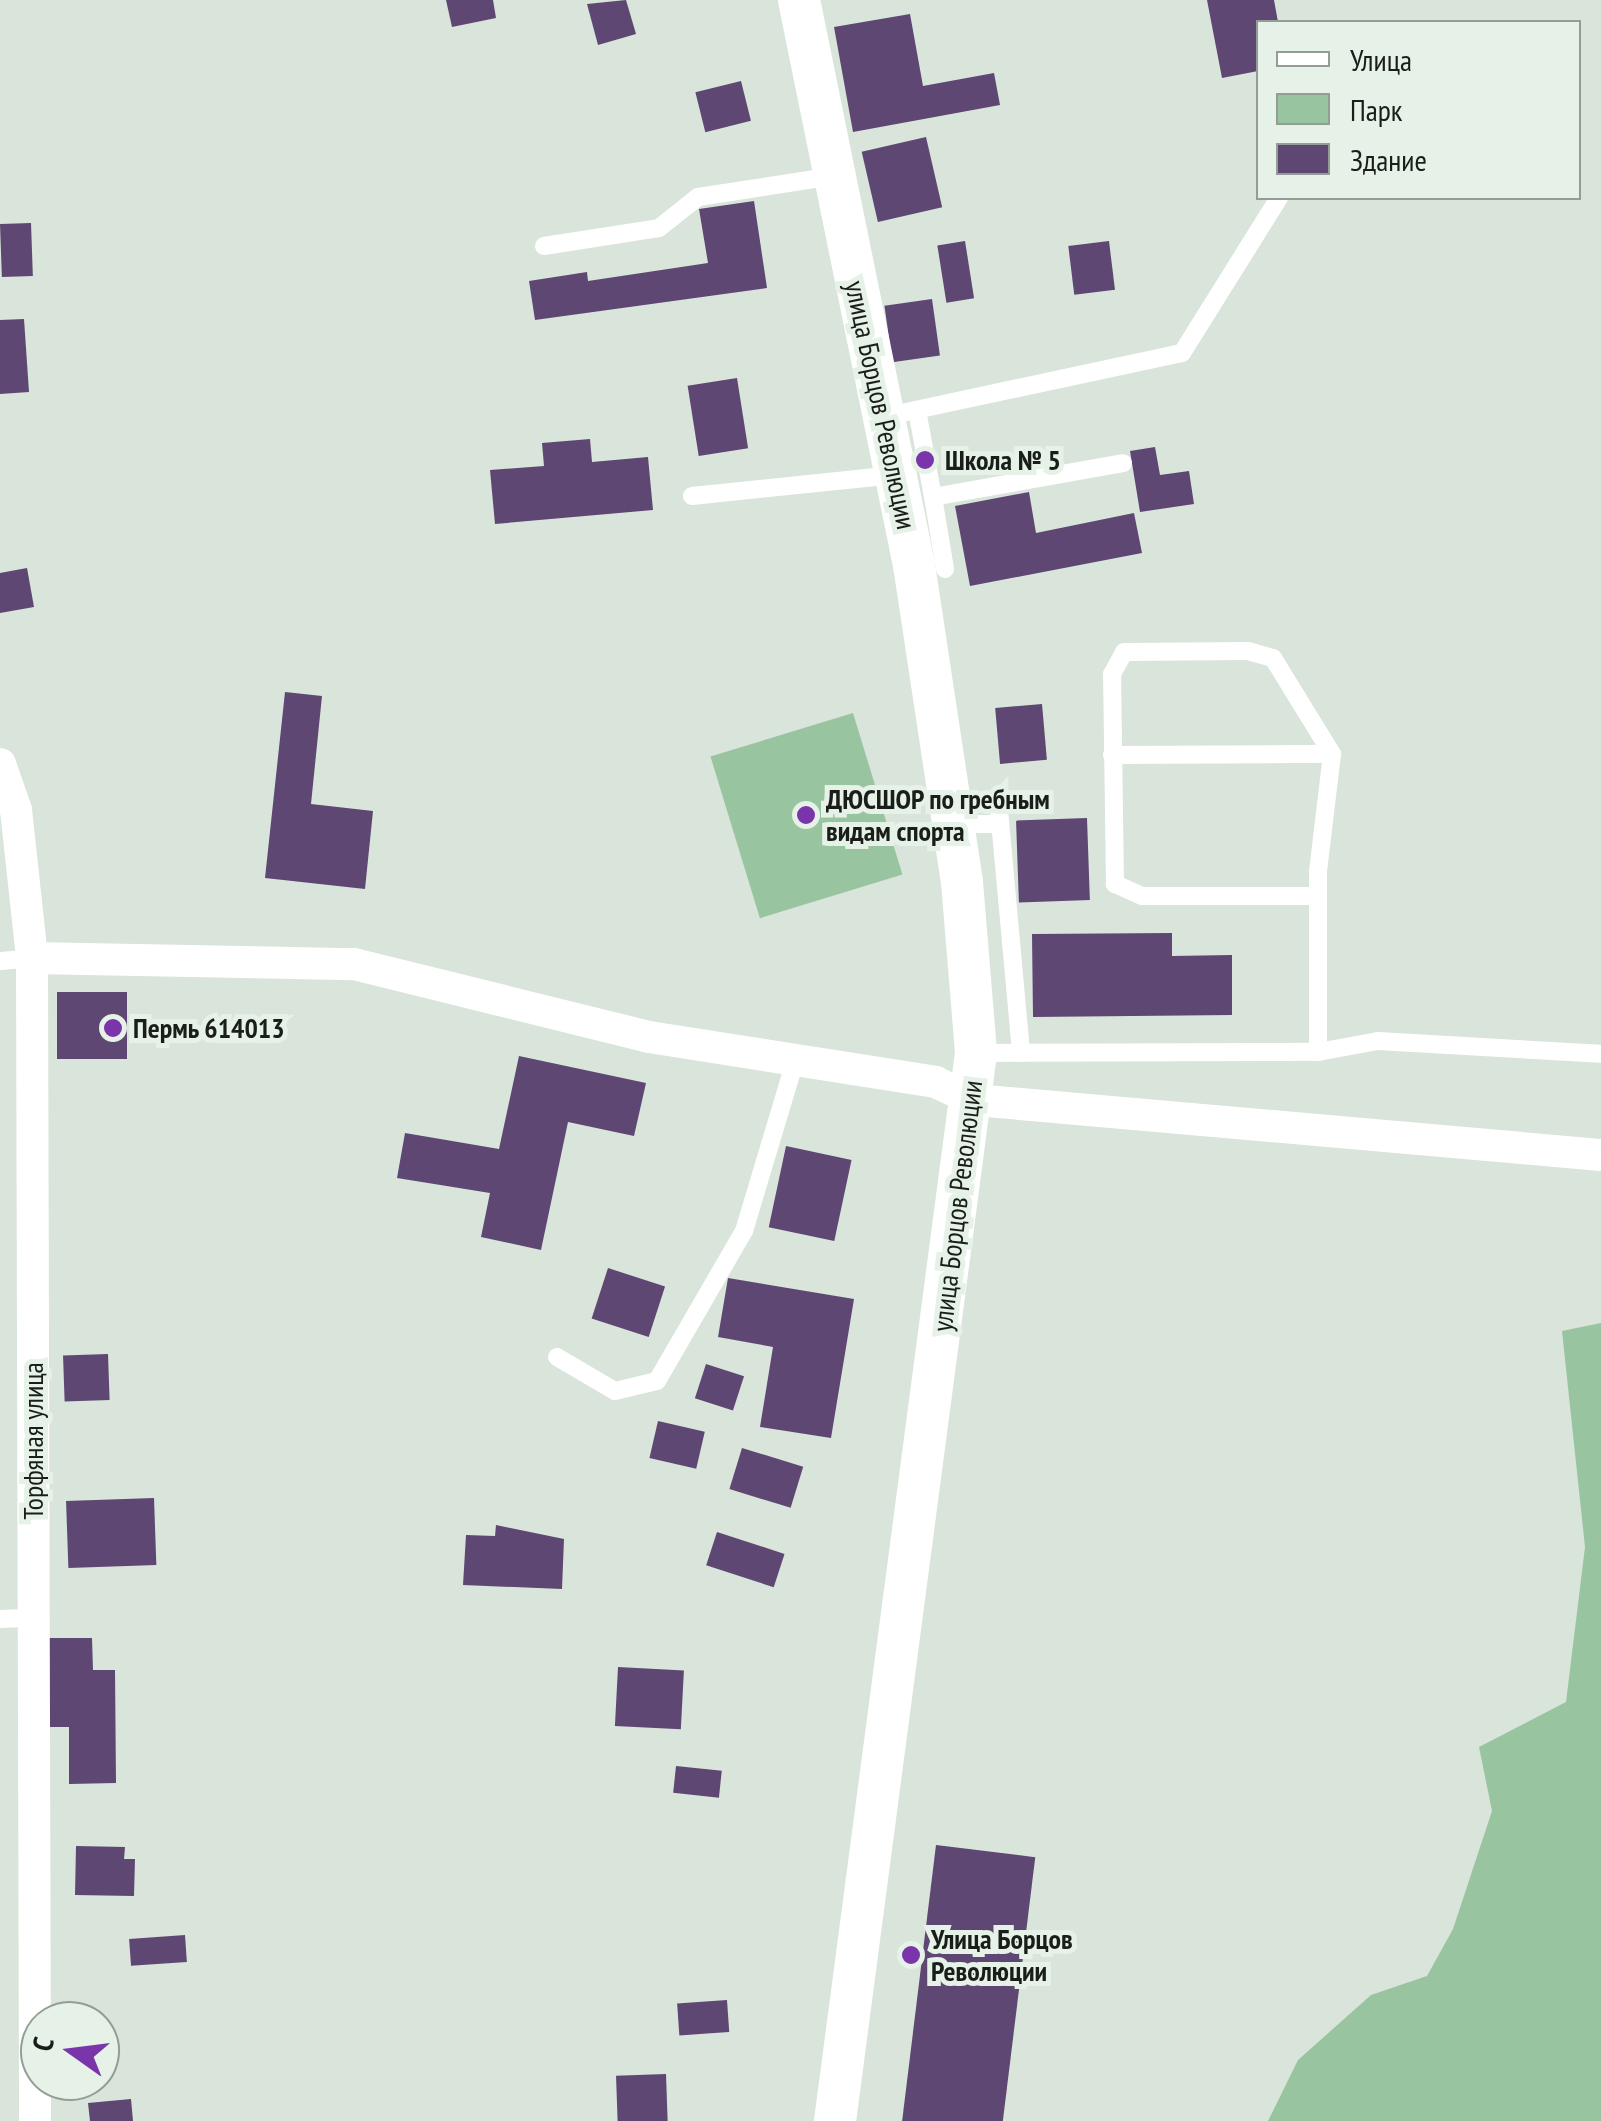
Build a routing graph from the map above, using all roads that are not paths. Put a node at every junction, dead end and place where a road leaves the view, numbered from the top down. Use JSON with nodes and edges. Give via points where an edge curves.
{"nodes":[{"id":1,"x":799,"y":0,"type":"edge"},
{"id":2,"x":834,"y":176,"type":"junction"},
{"id":3,"x":1279,"y":200,"type":"edge"},
{"id":4,"x":544,"y":246,"type":"dead end"},
{"id":5,"x":900,"y":413,"type":"junction"},
{"id":6,"x":1122,"y":462,"type":"dead end"},
{"id":7,"x":895,"y":475,"type":"junction"},
{"id":8,"x":692,"y":496,"type":"dead end"},
{"id":9,"x":932,"y":497,"type":"junction"},
{"id":10,"x":946,"y":569,"type":"dead end"},
{"id":11,"x":1332,"y":754,"type":"junction"},
{"id":12,"x":1112,"y":755,"type":"junction"},
{"id":13,"x":0,"y":764,"type":"edge"},
{"id":14,"x":998,"y":799,"type":"dead end"},
{"id":15,"x":953,"y":824,"type":"junction"},
{"id":16,"x":1000,"y":824,"type":"junction"},
{"id":17,"x":1318,"y":896,"type":"junction"},
{"id":18,"x":16,"y":960,"type":"edge"},
{"id":19,"x":1021,"y":1052,"type":"junction"},
{"id":20,"x":1318,"y":1052,"type":"junction"},
{"id":21,"x":976,"y":1053,"type":"junction"},
{"id":22,"x":1601,"y":1054,"type":"edge"},
{"id":23,"x":795,"y":1061,"type":"junction"},
{"id":24,"x":975,"y":1100,"type":"junction"},
{"id":25,"x":1601,"y":1156,"type":"edge"},
{"id":26,"x":557,"y":1357,"type":"dead end"},
{"id":27,"x":0,"y":1618,"type":"edge"},
{"id":28,"x":33,"y":1618,"type":"junction"},
{"id":29,"x":34,"y":2121,"type":"edge"},
{"id":30,"x":835,"y":2121,"type":"edge"}],
"edges":[{"from":1,"to":2,"type":"street","name":"улица Борцов Революции"},
{"from":2,"to":4,"type":"lane","via":[[698,197],[660,228]]},
{"from":2,"to":5,"type":"street","name":"улица Борцов Революции"},
{"from":3,"to":5,"type":"lane","via":[[1182,352]]},
{"from":5,"to":7,"type":"street","name":"улица Борцов Революции"},
{"from":5,"to":9,"type":"lane"},
{"from":6,"to":9,"type":"lane"},
{"from":7,"to":8,"type":"lane"},
{"from":7,"to":15,"type":"street","name":"улица Борцов Революции"},
{"from":9,"to":10,"type":"lane"},
{"from":11,"to":12,"type":"lane"},
{"from":11,"to":12,"type":"lane","via":[[1273,658],[1248,651],[1137,651],[1124,652],[1112,674]]},
{"from":11,"to":17,"type":"lane"},
{"from":12,"to":17,"type":"lane","via":[[1112,865],[1126,893]]},
{"from":13,"to":18,"type":"street","name":"Торфяная улица","via":[[16,810]]},
{"from":14,"to":16,"type":"lane"},
{"from":15,"to":16,"type":"lane"},
{"from":15,"to":21,"type":"street","name":"улица Борцов Революции"},
{"from":16,"to":19,"type":"lane"},
{"from":17,"to":20,"type":"lane"},
{"from":18,"to":23,"type":"street","via":[[354,964],[649,1037]]},
{"from":18,"to":28,"type":"street","name":"Торфяная улица"},
{"from":19,"to":20,"type":"lane"},
{"from":19,"to":21,"type":"lane"},
{"from":20,"to":22,"type":"lane","via":[[1378,1041]]},
{"from":21,"to":24,"type":"street","name":"улица Борцов Революции"},
{"from":23,"to":24,"type":"street","via":[[936,1082]]},
{"from":23,"to":26,"type":"lane","via":[[744,1231],[657,1381],[616,1391]]},
{"from":24,"to":25,"type":"street"},
{"from":24,"to":30,"type":"street","name":"улица Борцов Революции"},
{"from":27,"to":28,"type":"lane"},
{"from":28,"to":29,"type":"street","name":"Торфяная улица"}]}
